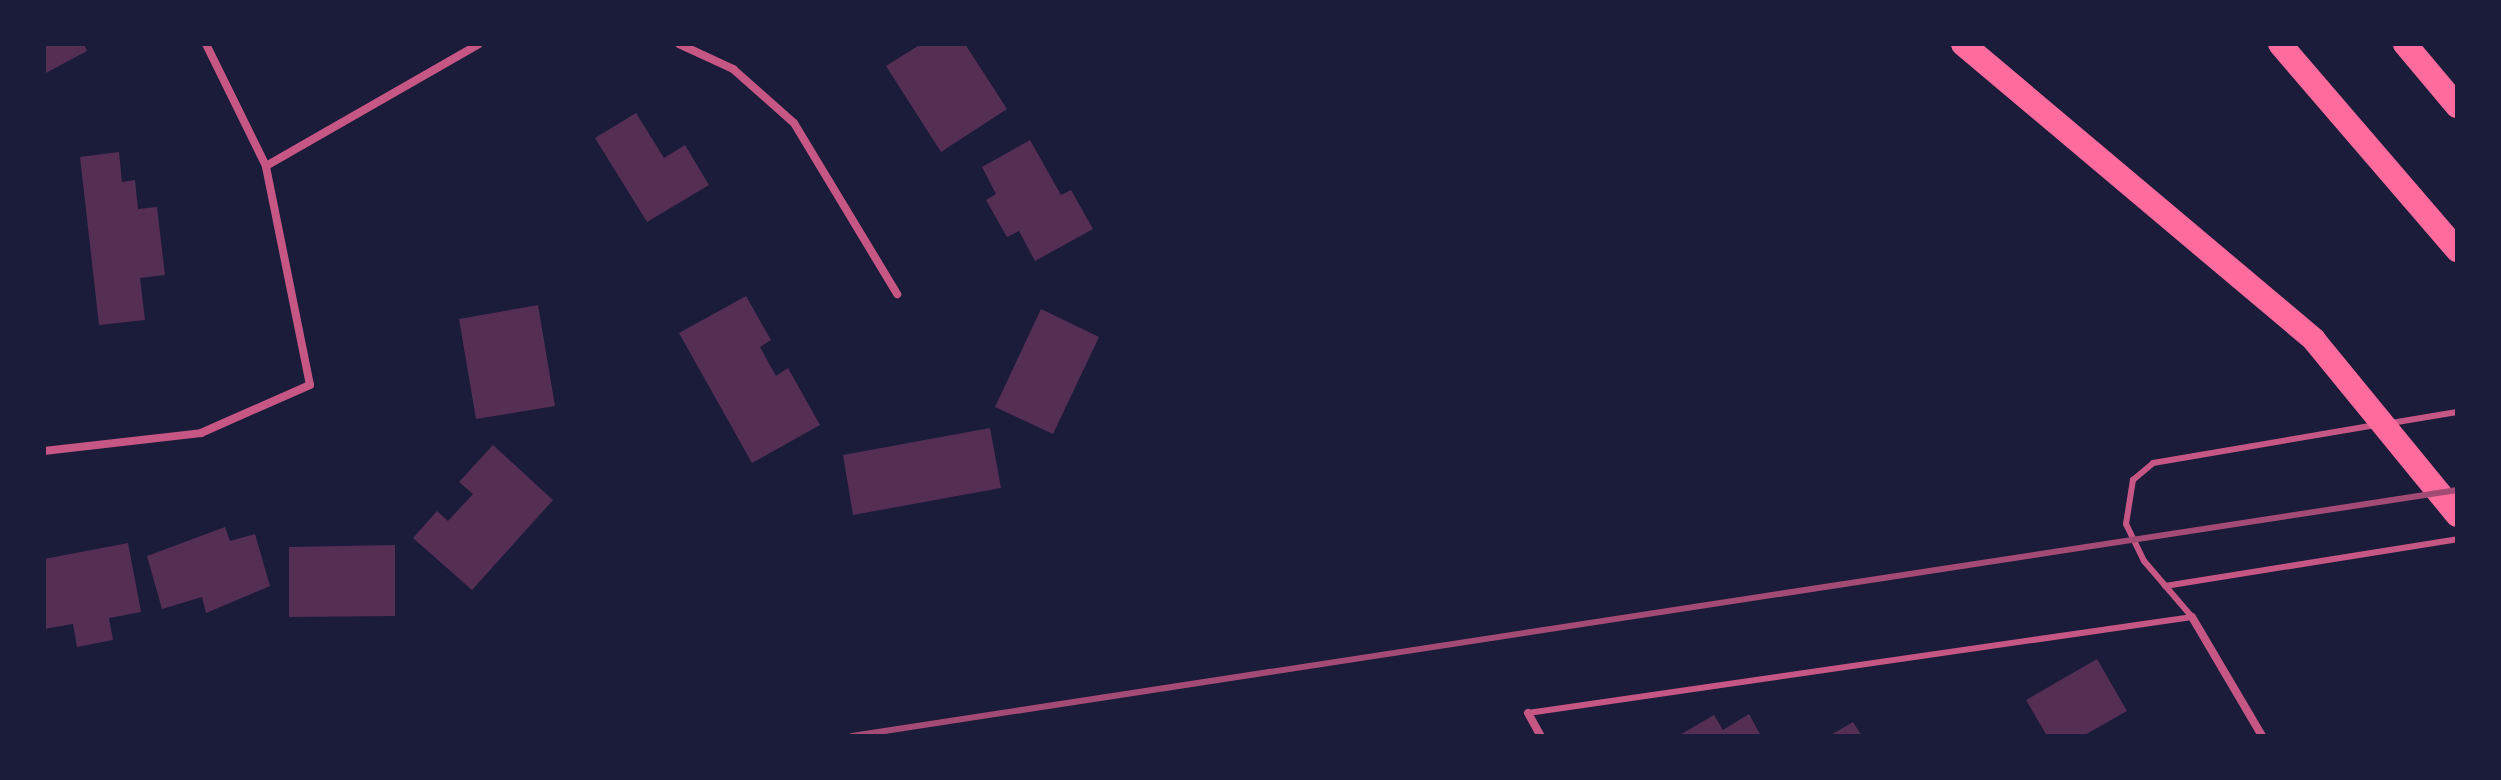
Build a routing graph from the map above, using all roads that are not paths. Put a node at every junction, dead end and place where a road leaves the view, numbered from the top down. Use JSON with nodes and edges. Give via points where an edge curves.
{"nodes":[{"id":1,"x":206,"y":44,"type":"edge"},
{"id":2,"x":479,"y":44,"type":"edge"},
{"id":3,"x":679,"y":44,"type":"edge"},
{"id":4,"x":1963,"y":44,"type":"edge"},
{"id":5,"x":2280,"y":44,"type":"edge"},
{"id":6,"x":2405,"y":44,"type":"edge"},
{"id":7,"x":2457,"y":106,"type":"edge"},
{"id":8,"x":266,"y":166,"type":"junction"},
{"id":9,"x":2457,"y":250,"type":"edge"},
{"id":10,"x":897,"y":294,"type":"dead end"},
{"id":11,"x":2457,"y":412,"type":"edge"},
{"id":12,"x":44,"y":451,"type":"edge"},
{"id":13,"x":2457,"y":515,"type":"edge"},
{"id":14,"x":2457,"y":539,"type":"edge"},
{"id":15,"x":2165,"y":586,"type":"junction"},
{"id":16,"x":2192,"y":617,"type":"junction"},
{"id":17,"x":1528,"y":713,"type":"joint"},
{"id":18,"x":1541,"y":736,"type":"edge"},
{"id":19,"x":2262,"y":736,"type":"edge"}],
"edges":[{"from":1,"to":8,"type":"street"},
{"from":2,"to":8,"type":"street"},
{"from":3,"to":10,"type":"street","via":[[733,69],[794,123]]},
{"from":4,"to":13,"type":"highway","via":[[2314,340]]},
{"from":5,"to":9,"type":"highway"},
{"from":6,"to":7,"type":"highway"},
{"from":8,"to":12,"type":"street","via":[[310,385],[201,433]]},
{"from":11,"to":15,"type":"lane","via":[[2153,463],[2133,480],[2126,524]]},
{"from":14,"to":15,"type":"lane"},
{"from":15,"to":16,"type":"lane"},
{"from":16,"to":17,"type":"lane"},
{"from":16,"to":19,"type":"street"},
{"from":17,"to":18,"type":"street"}]}
